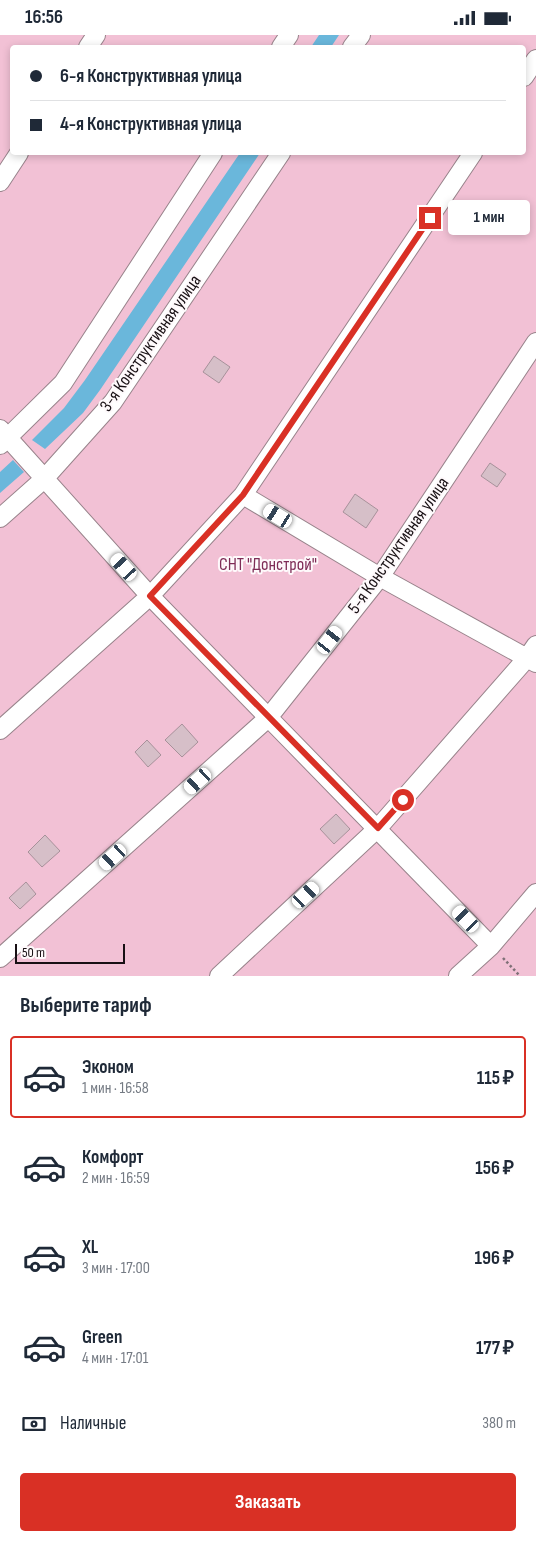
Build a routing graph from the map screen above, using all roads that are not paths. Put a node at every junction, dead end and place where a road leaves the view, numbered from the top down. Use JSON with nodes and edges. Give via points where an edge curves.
{"nodes":[{"id":1,"x":536,"y":59,"type":"edge"},
{"id":2,"x":526,"y":74,"type":"edge"},
{"id":3,"x":18,"y":155,"type":"edge"},
{"id":4,"x":212,"y":155,"type":"edge"},
{"id":5,"x":280,"y":155,"type":"edge"},
{"id":6,"x":472,"y":155,"type":"edge"},
{"id":7,"x":0,"y":182,"type":"edge"},
{"id":8,"x":536,"y":342,"type":"edge"},
{"id":9,"x":3,"y":437,"type":"edge"},
{"id":10,"x":44,"y":479,"type":"junction"},
{"id":11,"x":243,"y":495,"type":"junction"},
{"id":12,"x":0,"y":518,"type":"edge"},
{"id":13,"x":380,"y":577,"type":"junction"},
{"id":14,"x":150,"y":596,"type":"junction"},
{"id":15,"x":533,"y":656,"type":"edge"},
{"id":16,"x":268,"y":718,"type":"junction"},
{"id":17,"x":0,"y":730,"type":"edge"},
{"id":18,"x":378,"y":828,"type":"junction"},
{"id":19,"x":536,"y":893,"type":"edge"},
{"id":20,"x":491,"y":946,"type":"junction"},
{"id":21,"x":0,"y":958,"type":"edge"},
{"id":22,"x":219,"y":976,"type":"edge"},
{"id":23,"x":458,"y":976,"type":"edge"}],
"edges":[{"from":1,"to":2,"type":"street"},
{"from":3,"to":7,"type":"street"},
{"from":4,"to":9,"type":"street","via":[[63,383]]},
{"from":5,"to":10,"type":"street","name":"3-я Конструктивная улица","via":[[112,402]]},
{"from":6,"to":11,"type":"street"},
{"from":8,"to":13,"type":"street","name":"5-я Конструктивная улица"},
{"from":9,"to":10,"type":"street"},
{"from":10,"to":12,"type":"street","name":"3-я Конструктивная улица"},
{"from":10,"to":14,"type":"street"},
{"from":11,"to":13,"type":"street"},
{"from":11,"to":14,"type":"street"},
{"from":13,"to":15,"type":"street"},
{"from":13,"to":16,"type":"street","name":"5-я Конструктивная улица"},
{"from":14,"to":16,"type":"street"},
{"from":14,"to":17,"type":"street"},
{"from":15,"to":18,"type":"street"},
{"from":16,"to":18,"type":"street"},
{"from":16,"to":21,"type":"street","name":"5-я Конструктивная улица"},
{"from":18,"to":20,"type":"street"},
{"from":18,"to":22,"type":"street"},
{"from":19,"to":20,"type":"street"},
{"from":20,"to":23,"type":"street"}]}
